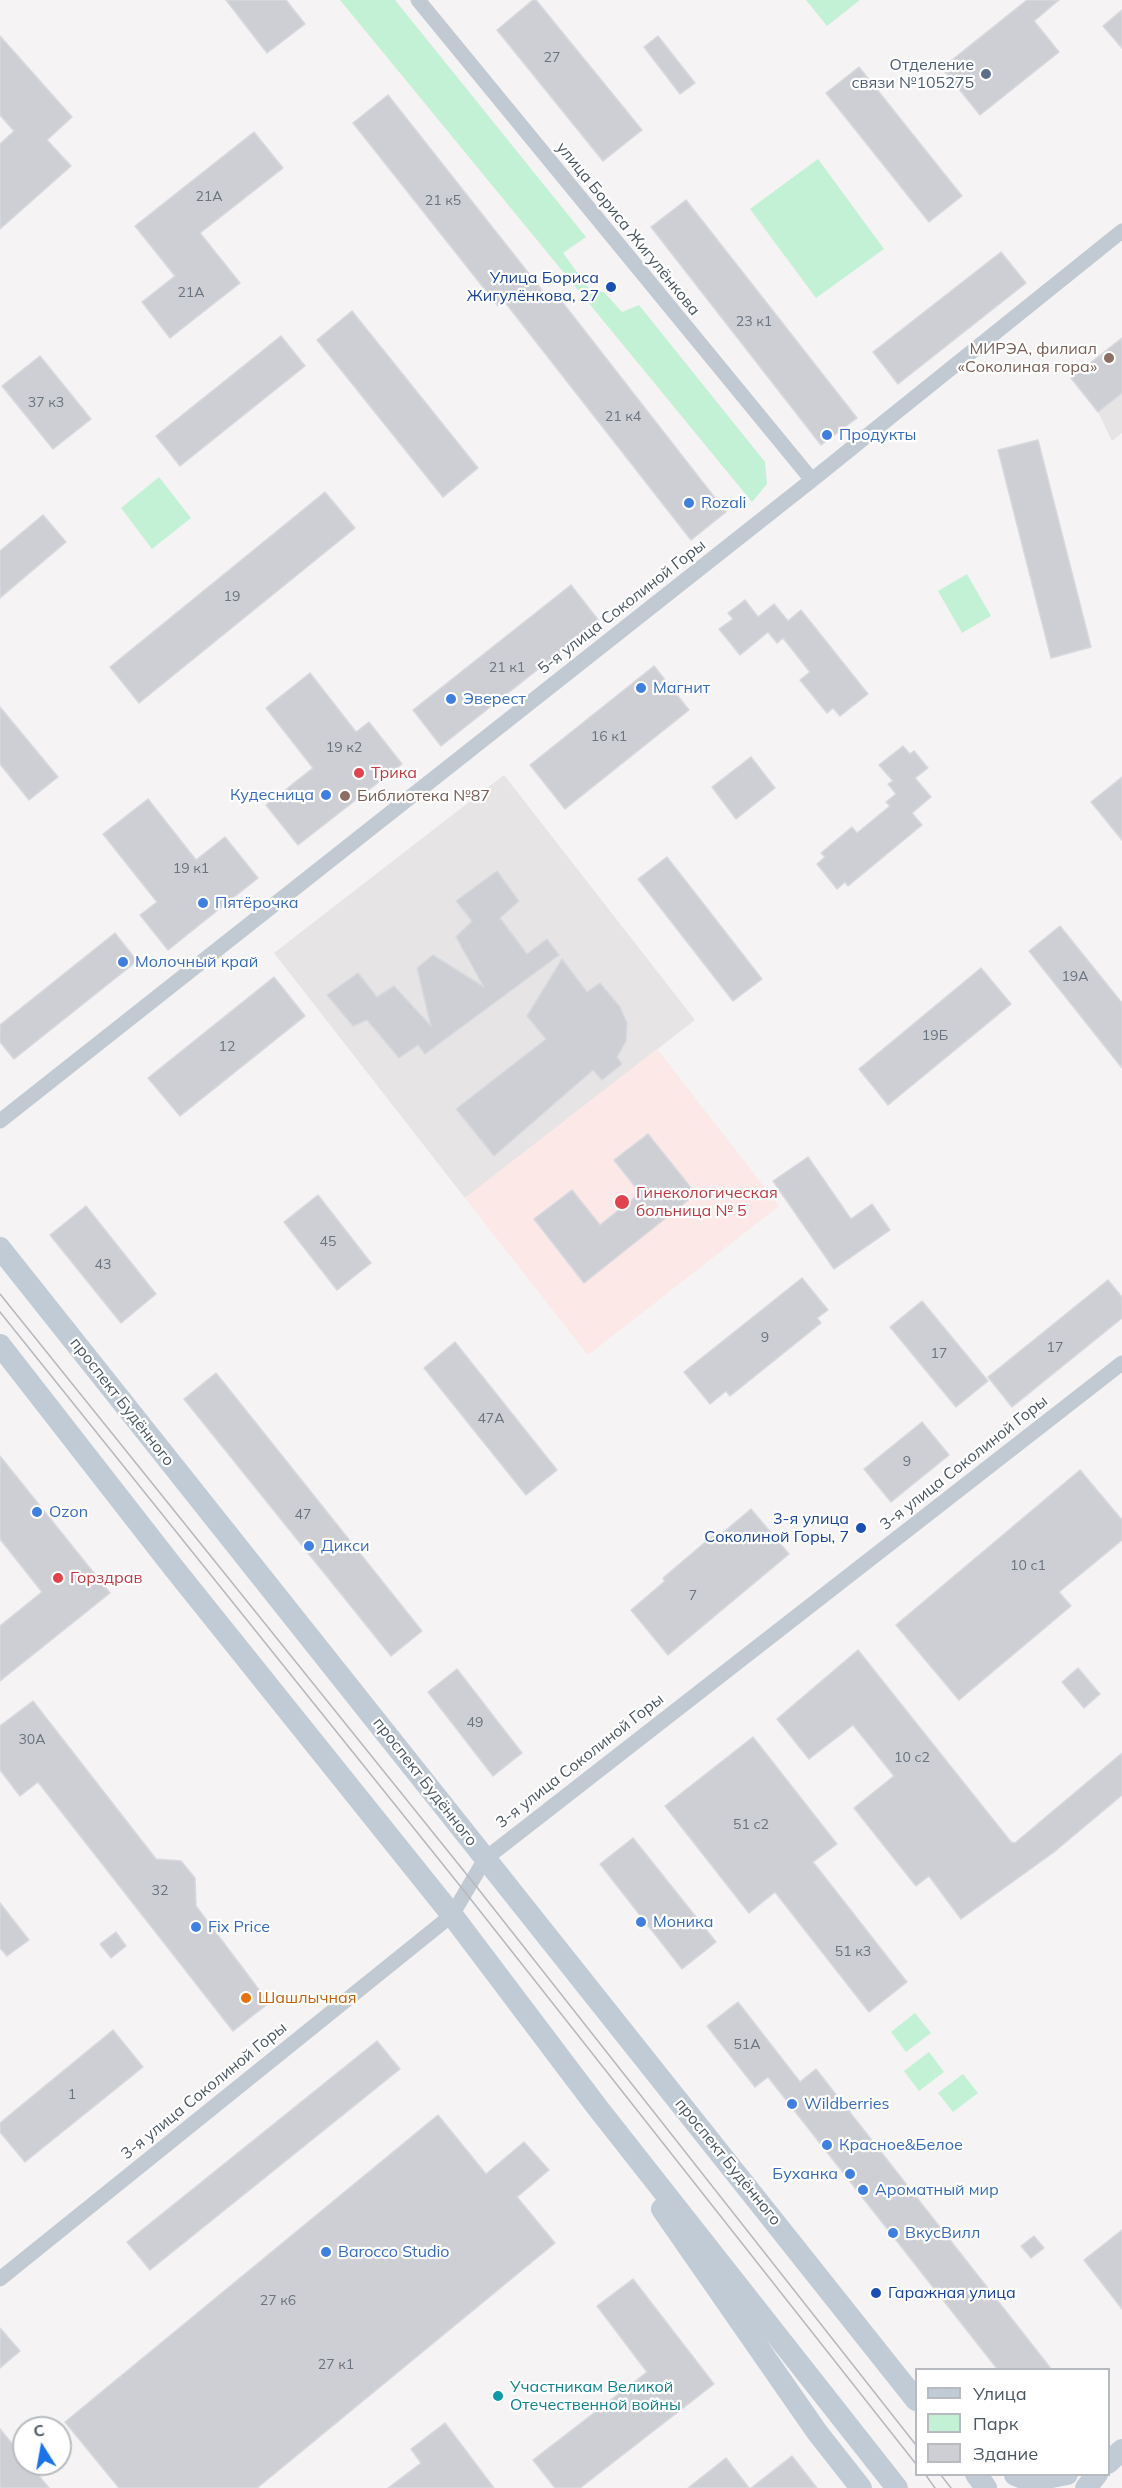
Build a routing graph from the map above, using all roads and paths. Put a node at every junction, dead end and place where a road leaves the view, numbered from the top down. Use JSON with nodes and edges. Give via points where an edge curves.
{"nodes":[{"id":1,"x":418,"y":0,"type":"edge"},
{"id":2,"x":1122,"y":231,"type":"edge"},
{"id":3,"x":812,"y":480,"type":"junction"},
{"id":4,"x":0,"y":1121,"type":"edge"},
{"id":5,"x":0,"y":1248,"type":"edge"},
{"id":6,"x":0,"y":1345,"type":"edge"},
{"id":7,"x":1122,"y":1363,"type":"edge"},
{"id":8,"x":485,"y":1859,"type":"junction"},
{"id":9,"x":452,"y":1915,"type":"junction"},
{"id":10,"x":597,"y":2107,"type":"junction"},
{"id":11,"x":0,"y":2279,"type":"edge"},
{"id":12,"x":850,"y":2316,"type":"junction"},
{"id":13,"x":915,"y":2377,"type":"edge"},
{"id":14,"x":915,"y":2399,"type":"edge"},
{"id":15,"x":1122,"y":2449,"type":"edge"},
{"id":16,"x":1110,"y":2461,"type":"edge"},
{"id":17,"x":977,"y":2476,"type":"edge"},
{"id":18,"x":1016,"y":2476,"type":"edge"},
{"id":19,"x":1018,"y":2476,"type":"edge"},
{"id":20,"x":1061,"y":2476,"type":"edge"},
{"id":21,"x":1096,"y":2476,"type":"edge"},
{"id":22,"x":861,"y":2488,"type":"edge"},
{"id":23,"x":897,"y":2488,"type":"edge"},
{"id":24,"x":986,"y":2488,"type":"edge"},
{"id":25,"x":1025,"y":2488,"type":"edge"},
{"id":26,"x":1086,"y":2488,"type":"edge"}],
"edges":[{"from":1,"to":3,"type":"street","name":"улица Бориса Жигулёнкова"},
{"from":2,"to":3,"type":"street","name":"5-я улица Соколиной Горы"},
{"from":3,"to":4,"type":"street","name":"5-я улица Соколиной Горы"},
{"from":5,"to":8,"type":"main road","name":"проспект Будённого"},
{"from":6,"to":9,"type":"main road"},
{"from":7,"to":8,"type":"street","name":"3-я улица Соколиной Горы"},
{"from":8,"to":9,"type":"street","name":"3-я улица Соколиной Горы"},
{"from":8,"to":12,"type":"main road","name":"проспект Будённого"},
{"from":9,"to":10,"type":"main road"},
{"from":9,"to":11,"type":"street","name":"3-я улица Соколиной Горы"},
{"from":10,"to":22,"type":"main road","via":[[686,2248]]},
{"from":10,"to":23,"type":"main road"},
{"from":12,"to":13,"type":"main road","name":"проспект Будённого"},
{"from":12,"to":14,"type":"main road","name":"проспект Будённого"},
{"from":15,"to":16,"type":"main road"},
{"from":17,"to":24,"type":"main road"},
{"from":18,"to":25,"type":"main road"},
{"from":19,"to":20,"type":"main road","via":[[1031,2481]]},
{"from":21,"to":26,"type":"main road"}]}
